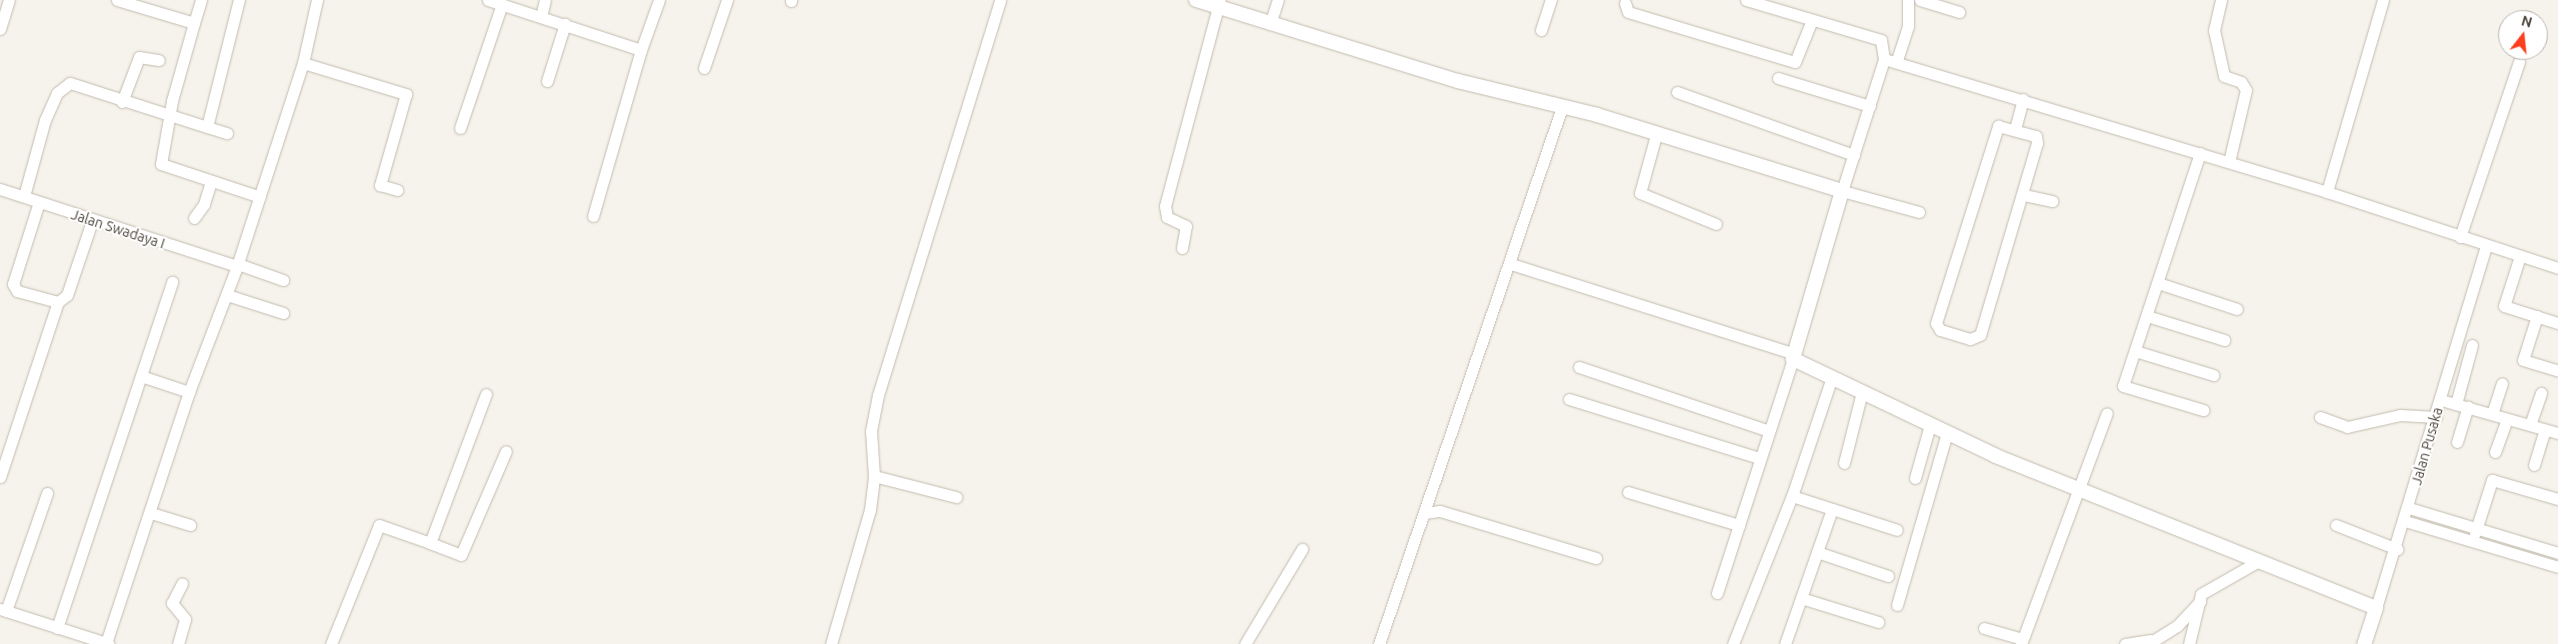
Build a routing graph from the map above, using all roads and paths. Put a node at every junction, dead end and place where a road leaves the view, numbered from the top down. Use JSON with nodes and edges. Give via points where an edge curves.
{"nodes":[{"id":1,"x":9,"y":0,"type":"edge"},
{"id":2,"x":117,"y":0,"type":"edge"},
{"id":3,"x":201,"y":0,"type":"edge"},
{"id":4,"x":239,"y":0,"type":"edge"},
{"id":5,"x":317,"y":0,"type":"edge"},
{"id":6,"x":488,"y":0,"type":"edge"},
{"id":7,"x":546,"y":0,"type":"edge"},
{"id":8,"x":659,"y":0,"type":"edge"},
{"id":9,"x":727,"y":0,"type":"edge"},
{"id":10,"x":1000,"y":0,"type":"edge"},
{"id":11,"x":1196,"y":0,"type":"edge"},
{"id":12,"x":1278,"y":0,"type":"edge"},
{"id":13,"x":1550,"y":0,"type":"edge"},
{"id":14,"x":1746,"y":0,"type":"edge"},
{"id":15,"x":1908,"y":0,"type":"edge"},
{"id":16,"x":1920,"y":0,"type":"edge"},
{"id":17,"x":2221,"y":0,"type":"edge"},
{"id":18,"x":2383,"y":0,"type":"edge"},
{"id":19,"x":1625,"y":2,"type":"dead end"},
{"id":20,"x":502,"y":4,"type":"junction"},
{"id":21,"x":1220,"y":4,"type":"edge"},
{"id":22,"x":1959,"y":12,"type":"dead end"},
{"id":23,"x":541,"y":17,"type":"junction"},
{"id":24,"x":1812,"y":20,"type":"junction"},
{"id":25,"x":194,"y":23,"type":"junction"},
{"id":26,"x":565,"y":24,"type":"junction"},
{"id":27,"x":1270,"y":24,"type":"junction"},
{"id":28,"x":0,"y":29,"type":"edge"},
{"id":29,"x":1541,"y":30,"type":"dead end"},
{"id":30,"x":641,"y":50,"type":"junction"},
{"id":31,"x":1884,"y":59,"type":"junction"},
{"id":32,"x":159,"y":60,"type":"dead end"},
{"id":33,"x":1897,"y":60,"type":"junction"},
{"id":34,"x":2519,"y":62,"type":"dead end"},
{"id":35,"x":303,"y":63,"type":"junction"},
{"id":36,"x":704,"y":68,"type":"dead end"},
{"id":37,"x":1778,"y":78,"type":"dead end"},
{"id":38,"x":547,"y":81,"type":"dead end"},
{"id":39,"x":1677,"y":92,"type":"dead end"},
{"id":40,"x":2023,"y":99,"type":"junction"},
{"id":41,"x":122,"y":102,"type":"junction"},
{"id":42,"x":1870,"y":106,"type":"junction"},
{"id":43,"x":1562,"y":107,"type":"junction"},
{"id":44,"x":169,"y":116,"type":"junction"},
{"id":45,"x":207,"y":127,"type":"junction"},
{"id":46,"x":460,"y":128,"type":"dead end"},
{"id":47,"x":2015,"y":129,"type":"junction"},
{"id":48,"x":227,"y":133,"type":"dead end"},
{"id":49,"x":1656,"y":135,"type":"junction"},
{"id":50,"x":2200,"y":153,"type":"junction"},
{"id":51,"x":1854,"y":155,"type":"junction"},
{"id":52,"x":2229,"y":162,"type":"junction"},
{"id":53,"x":211,"y":181,"type":"junction"},
{"id":54,"x":0,"y":189,"type":"edge"},
{"id":55,"x":397,"y":190,"type":"dead end"},
{"id":56,"x":1842,"y":191,"type":"junction"},
{"id":57,"x":2327,"y":192,"type":"junction"},
{"id":58,"x":2024,"y":195,"type":"junction"},
{"id":59,"x":24,"y":196,"type":"junction"},
{"id":60,"x":260,"y":197,"type":"junction"},
{"id":61,"x":2052,"y":201,"type":"dead end"},
{"id":62,"x":38,"y":202,"type":"junction"},
{"id":63,"x":1919,"y":212,"type":"dead end"},
{"id":64,"x":593,"y":216,"type":"dead end"},
{"id":65,"x":194,"y":218,"type":"dead end"},
{"id":66,"x":92,"y":221,"type":"junction"},
{"id":67,"x":1716,"y":224,"type":"dead end"},
{"id":68,"x":2460,"y":237,"type":"junction"},
{"id":69,"x":2486,"y":246,"type":"junction"},
{"id":70,"x":1182,"y":248,"type":"dead end"},
{"id":71,"x":2520,"y":256,"type":"junction"},
{"id":72,"x":1510,"y":264,"type":"junction"},
{"id":73,"x":238,"y":265,"type":"junction"},
{"id":74,"x":2558,"y":268,"type":"edge"},
{"id":75,"x":283,"y":280,"type":"dead end"},
{"id":76,"x":172,"y":282,"type":"dead end"},
{"id":77,"x":2158,"y":283,"type":"junction"},
{"id":78,"x":227,"y":295,"type":"junction"},
{"id":79,"x":58,"y":302,"type":"junction"},
{"id":80,"x":2237,"y":309,"type":"dead end"},
{"id":81,"x":283,"y":313,"type":"dead end"},
{"id":82,"x":2147,"y":316,"type":"junction"},
{"id":83,"x":2537,"y":316,"type":"junction"},
{"id":84,"x":2558,"y":323,"type":"edge"},
{"id":85,"x":2224,"y":340,"type":"dead end"},
{"id":86,"x":2472,"y":345,"type":"dead end"},
{"id":87,"x":2136,"y":350,"type":"junction"},
{"id":88,"x":1794,"y":357,"type":"junction"},
{"id":89,"x":1579,"y":367,"type":"dead end"},
{"id":90,"x":2558,"y":372,"type":"edge"},
{"id":91,"x":2213,"y":374,"type":"dead end"},
{"id":92,"x":141,"y":376,"type":"junction"},
{"id":93,"x":1832,"y":377,"type":"junction"},
{"id":94,"x":2502,"y":384,"type":"dead end"},
{"id":95,"x":189,"y":392,"type":"junction"},
{"id":96,"x":1862,"y":392,"type":"junction"},
{"id":97,"x":2541,"y":393,"type":"dead end"},
{"id":98,"x":486,"y":394,"type":"dead end"},
{"id":99,"x":1568,"y":399,"type":"dead end"},
{"id":100,"x":2441,"y":400,"type":"junction"},
{"id":101,"x":2456,"y":404,"type":"junction"},
{"id":102,"x":2468,"y":407,"type":"junction"},
{"id":103,"x":2203,"y":410,"type":"dead end"},
{"id":104,"x":2107,"y":413,"type":"dead end"},
{"id":105,"x":2492,"y":414,"type":"junction"},
{"id":106,"x":2320,"y":417,"type":"dead end"},
{"id":107,"x":2436,"y":417,"type":"junction"},
{"id":108,"x":2507,"y":419,"type":"junction"},
{"id":109,"x":1930,"y":425,"type":"junction"},
{"id":110,"x":2530,"y":425,"type":"junction"},
{"id":111,"x":1769,"y":430,"type":"junction"},
{"id":112,"x":2546,"y":430,"type":"junction"},
{"id":113,"x":1947,"y":433,"type":"junction"},
{"id":114,"x":2558,"y":433,"type":"edge"},
{"id":115,"x":2456,"y":442,"type":"dead end"},
{"id":116,"x":506,"y":451,"type":"dead end"},
{"id":117,"x":2496,"y":452,"type":"dead end"},
{"id":118,"x":1760,"y":458,"type":"junction"},
{"id":119,"x":1844,"y":463,"type":"dead end"},
{"id":120,"x":2534,"y":465,"type":"dead end"},
{"id":121,"x":874,"y":476,"type":"junction"},
{"id":122,"x":0,"y":477,"type":"edge"},
{"id":123,"x":1915,"y":478,"type":"dead end"},
{"id":124,"x":2079,"y":489,"type":"junction"},
{"id":125,"x":1628,"y":492,"type":"dead end"},
{"id":126,"x":47,"y":493,"type":"dead end"},
{"id":127,"x":1792,"y":496,"type":"junction"},
{"id":128,"x":956,"y":497,"type":"dead end"},
{"id":129,"x":2558,"y":499,"type":"edge"},
{"id":130,"x":2409,"y":508,"type":"junction"},
{"id":131,"x":1832,"y":509,"type":"junction"},
{"id":132,"x":151,"y":513,"type":"junction"},
{"id":133,"x":1425,"y":513,"type":"junction"},
{"id":134,"x":2405,"y":521,"type":"junction"},
{"id":135,"x":190,"y":525,"type":"dead end"},
{"id":136,"x":1739,"y":525,"type":"junction"},
{"id":137,"x":2336,"y":525,"type":"dead end"},
{"id":138,"x":2477,"y":528,"type":"junction"},
{"id":139,"x":1898,"y":530,"type":"dead end"},
{"id":140,"x":2472,"y":542,"type":"junction"},
{"id":141,"x":430,"y":543,"type":"junction"},
{"id":142,"x":1302,"y":549,"type":"dead end"},
{"id":143,"x":2397,"y":549,"type":"junction"},
{"id":144,"x":1817,"y":552,"type":"junction"},
{"id":145,"x":2558,"y":553,"type":"edge"},
{"id":146,"x":1596,"y":558,"type":"dead end"},
{"id":147,"x":2252,"y":560,"type":"junction"},
{"id":148,"x":2558,"y":567,"type":"edge"},
{"id":149,"x":1888,"y":576,"type":"dead end"},
{"id":150,"x":182,"y":583,"type":"dead end"},
{"id":151,"x":1717,"y":593,"type":"dead end"},
{"id":152,"x":1801,"y":598,"type":"junction"},
{"id":153,"x":2201,"y":599,"type":"junction"},
{"id":154,"x":1897,"y":605,"type":"dead end"},
{"id":155,"x":2376,"y":608,"type":"junction"},
{"id":156,"x":3,"y":610,"type":"edge"},
{"id":157,"x":1878,"y":622,"type":"dead end"},
{"id":158,"x":57,"y":628,"type":"junction"},
{"id":159,"x":1984,"y":628,"type":"dead end"},
{"id":160,"x":2021,"y":642,"type":"edge"},
{"id":161,"x":2149,"y":642,"type":"edge"},
{"id":162,"x":107,"y":643,"type":"edge"},
{"id":163,"x":1787,"y":643,"type":"edge"},
{"id":164,"x":178,"y":644,"type":"edge"},
{"id":165,"x":331,"y":644,"type":"edge"},
{"id":166,"x":831,"y":644,"type":"edge"},
{"id":167,"x":1245,"y":644,"type":"edge"},
{"id":168,"x":1379,"y":644,"type":"edge"},
{"id":169,"x":1734,"y":644,"type":"edge"},
{"id":170,"x":2125,"y":644,"type":"edge"},
{"id":171,"x":2189,"y":644,"type":"edge"},
{"id":172,"x":2364,"y":644,"type":"edge"}],
"edges":[{"from":1,"to":28,"type":"street"},
{"from":2,"to":25,"type":"street"},
{"from":3,"to":25,"type":"street"},
{"from":4,"to":45,"type":"street"},
{"from":5,"to":35,"type":"street"},
{"from":6,"to":20,"type":"street"},
{"from":7,"to":23,"type":"street"},
{"from":8,"to":30,"type":"street"},
{"from":9,"to":36,"type":"street"},
{"from":10,"to":121,"type":"street","via":[[900,314],[872,424]]},
{"from":11,"to":21,"type":"street"},
{"from":12,"to":27,"type":"street"},
{"from":13,"to":29,"type":"street"},
{"from":14,"to":24,"type":"street"},
{"from":15,"to":33,"type":"street","via":[[1908,26]]},
{"from":16,"to":22,"type":"street"},
{"from":17,"to":52,"type":"street","via":[[2214,30],[2224,76],[2241,82],[2246,90]]},
{"from":18,"to":57,"type":"street"},
{"from":19,"to":24,"type":"street","via":[[1628,12],[1795,62]]},
{"from":20,"to":23,"type":"street"},
{"from":20,"to":46,"type":"street"},
{"from":21,"to":27,"type":"street"},
{"from":21,"to":70,"type":"street","via":[[1164,206],[1167,217],[1186,226]]},
{"from":23,"to":26,"type":"street"},
{"from":24,"to":31,"type":"street","via":[[1880,40]]},
{"from":25,"to":44,"type":"street"},
{"from":26,"to":30,"type":"street"},
{"from":26,"to":38,"type":"street"},
{"from":27,"to":43,"type":"street","via":[[1458,81]]},
{"from":30,"to":64,"type":"street"},
{"from":31,"to":33,"type":"street"},
{"from":31,"to":42,"type":"street"},
{"from":32,"to":41,"type":"street","via":[[139,57]]},
{"from":33,"to":40,"type":"street"},
{"from":34,"to":68,"type":"street"},
{"from":35,"to":55,"type":"street","via":[[406,94],[380,185]]},
{"from":35,"to":60,"type":"street"},
{"from":37,"to":42,"type":"street"},
{"from":39,"to":51,"type":"street"},
{"from":40,"to":47,"type":"street"},
{"from":40,"to":50,"type":"street"},
{"from":41,"to":44,"type":"street"},
{"from":41,"to":59,"type":"street","via":[[75,83],[61,88],[45,120]]},
{"from":42,"to":51,"type":"street"},
{"from":43,"to":49,"type":"street"},
{"from":43,"to":72,"type":"street"},
{"from":44,"to":45,"type":"street"},
{"from":44,"to":53,"type":"street","via":[[162,164]]},
{"from":45,"to":48,"type":"street"},
{"from":47,"to":58,"type":"street","via":[[2037,138]]},
{"from":47,"to":58,"type":"street","via":[[1994,129],[1936,324],[1940,330],[1978,338]]},
{"from":49,"to":56,"type":"street"},
{"from":49,"to":67,"type":"street","via":[[1640,193]]},
{"from":50,"to":52,"type":"street"},
{"from":50,"to":77,"type":"street"},
{"from":51,"to":56,"type":"street"},
{"from":52,"to":57,"type":"street"},
{"from":53,"to":60,"type":"street"},
{"from":53,"to":65,"type":"street","via":[[204,204]]},
{"from":54,"to":59,"type":"street","name":"Jalan Swadaya I"},
{"from":56,"to":63,"type":"street"},
{"from":56,"to":88,"type":"street"},
{"from":57,"to":68,"type":"street"},
{"from":58,"to":61,"type":"street"},
{"from":59,"to":62,"type":"street","name":"Jalan Swadaya I"},
{"from":60,"to":73,"type":"street"},
{"from":62,"to":66,"type":"street","name":"Jalan Swadaya I"},
{"from":62,"to":79,"type":"street","via":[[14,286]]},
{"from":66,"to":73,"type":"street","name":"Jalan Swadaya I"},
{"from":66,"to":79,"type":"street","via":[[67,295]]},
{"from":68,"to":69,"type":"street"},
{"from":69,"to":71,"type":"street"},
{"from":69,"to":100,"type":"street","name":"Jalan Pusaka"},
{"from":71,"to":74,"type":"street"},
{"from":71,"to":83,"type":"street","via":[[2504,306]]},
{"from":72,"to":88,"type":"street"},
{"from":72,"to":133,"type":"street"},
{"from":73,"to":75,"type":"street","name":"Jalan Swadaya I"},
{"from":73,"to":78,"type":"street"},
{"from":76,"to":92,"type":"street"},
{"from":77,"to":80,"type":"street"},
{"from":77,"to":82,"type":"street"},
{"from":78,"to":81,"type":"street"},
{"from":78,"to":95,"type":"street"},
{"from":79,"to":122,"type":"street"},
{"from":82,"to":85,"type":"street"},
{"from":82,"to":87,"type":"street"},
{"from":83,"to":84,"type":"street"},
{"from":83,"to":90,"type":"street","via":[[2523,360]]},
{"from":86,"to":101,"type":"street"},
{"from":87,"to":91,"type":"street"},
{"from":87,"to":103,"type":"street","via":[[2123,386]]},
{"from":88,"to":93,"type":"street"},
{"from":88,"to":111,"type":"street"},
{"from":89,"to":111,"type":"street"},
{"from":92,"to":95,"type":"street"},
{"from":92,"to":158,"type":"street"},
{"from":93,"to":96,"type":"street"},
{"from":93,"to":127,"type":"street"},
{"from":94,"to":105,"type":"street"},
{"from":95,"to":132,"type":"street"},
{"from":96,"to":109,"type":"street"},
{"from":96,"to":119,"type":"street"},
{"from":97,"to":110,"type":"street"},
{"from":98,"to":141,"type":"street"},
{"from":99,"to":118,"type":"street"},
{"from":100,"to":101,"type":"street"},
{"from":100,"to":107,"type":"street","name":"Jalan Pusaka"},
{"from":101,"to":102,"type":"street"},
{"from":102,"to":105,"type":"street"},
{"from":102,"to":115,"type":"street"},
{"from":104,"to":124,"type":"street"},
{"from":105,"to":108,"type":"street"},
{"from":106,"to":107,"type":"street","via":[[2347,427],[2400,415]]},
{"from":107,"to":130,"type":"street","name":"Jalan Pusaka"},
{"from":108,"to":110,"type":"street"},
{"from":108,"to":117,"type":"street"},
{"from":109,"to":113,"type":"street"},
{"from":109,"to":123,"type":"street"},
{"from":110,"to":112,"type":"street"},
{"from":111,"to":118,"type":"street"},
{"from":112,"to":114,"type":"street"},
{"from":112,"to":120,"type":"street"},
{"from":113,"to":124,"type":"street"},
{"from":113,"to":154,"type":"street"},
{"from":116,"to":141,"type":"street","via":[[462,555]]},
{"from":118,"to":136,"type":"street"},
{"from":121,"to":128,"type":"street"},
{"from":121,"to":166,"type":"street","via":[[870,510]]},
{"from":124,"to":147,"type":"street"},
{"from":124,"to":160,"type":"street"},
{"from":125,"to":136,"type":"street"},
{"from":126,"to":156,"type":"street"},
{"from":127,"to":131,"type":"street"},
{"from":127,"to":169,"type":"street"},
{"from":129,"to":138,"type":"street","via":[[2492,480]]},
{"from":130,"to":134,"type":"street","name":"Jalan Pusaka"},
{"from":130,"to":138,"type":"street"},
{"from":131,"to":139,"type":"street"},
{"from":131,"to":144,"type":"street"},
{"from":132,"to":135,"type":"street"},
{"from":132,"to":162,"type":"street"},
{"from":133,"to":146,"type":"street","via":[[1440,511]]},
{"from":133,"to":168,"type":"street"},
{"from":134,"to":140,"type":"street"},
{"from":134,"to":143,"type":"street","name":"Jalan Pusaka"},
{"from":136,"to":151,"type":"street"},
{"from":137,"to":143,"type":"street"},
{"from":138,"to":140,"type":"street"},
{"from":138,"to":145,"type":"street"},
{"from":140,"to":148,"type":"street"},
{"from":141,"to":165,"type":"street","via":[[380,525]]},
{"from":142,"to":167,"type":"street"},
{"from":143,"to":155,"type":"street","name":"Jalan Pusaka"},
{"from":144,"to":149,"type":"street"},
{"from":144,"to":152,"type":"street"},
{"from":147,"to":153,"type":"street","via":[[2205,590]]},
{"from":147,"to":155,"type":"street"},
{"from":150,"to":164,"type":"street","via":[[172,603],[185,619]]},
{"from":152,"to":157,"type":"street"},
{"from":152,"to":163,"type":"street"},
{"from":153,"to":161,"type":"street","via":[[2177,626]]},
{"from":153,"to":171,"type":"street"},
{"from":155,"to":172,"type":"street","name":"Jalan Pusaka"},
{"from":156,"to":158,"type":"street"},
{"from":158,"to":162,"type":"street"},
{"from":159,"to":160,"type":"street"},
{"from":161,"to":170,"type":"street"}]}
